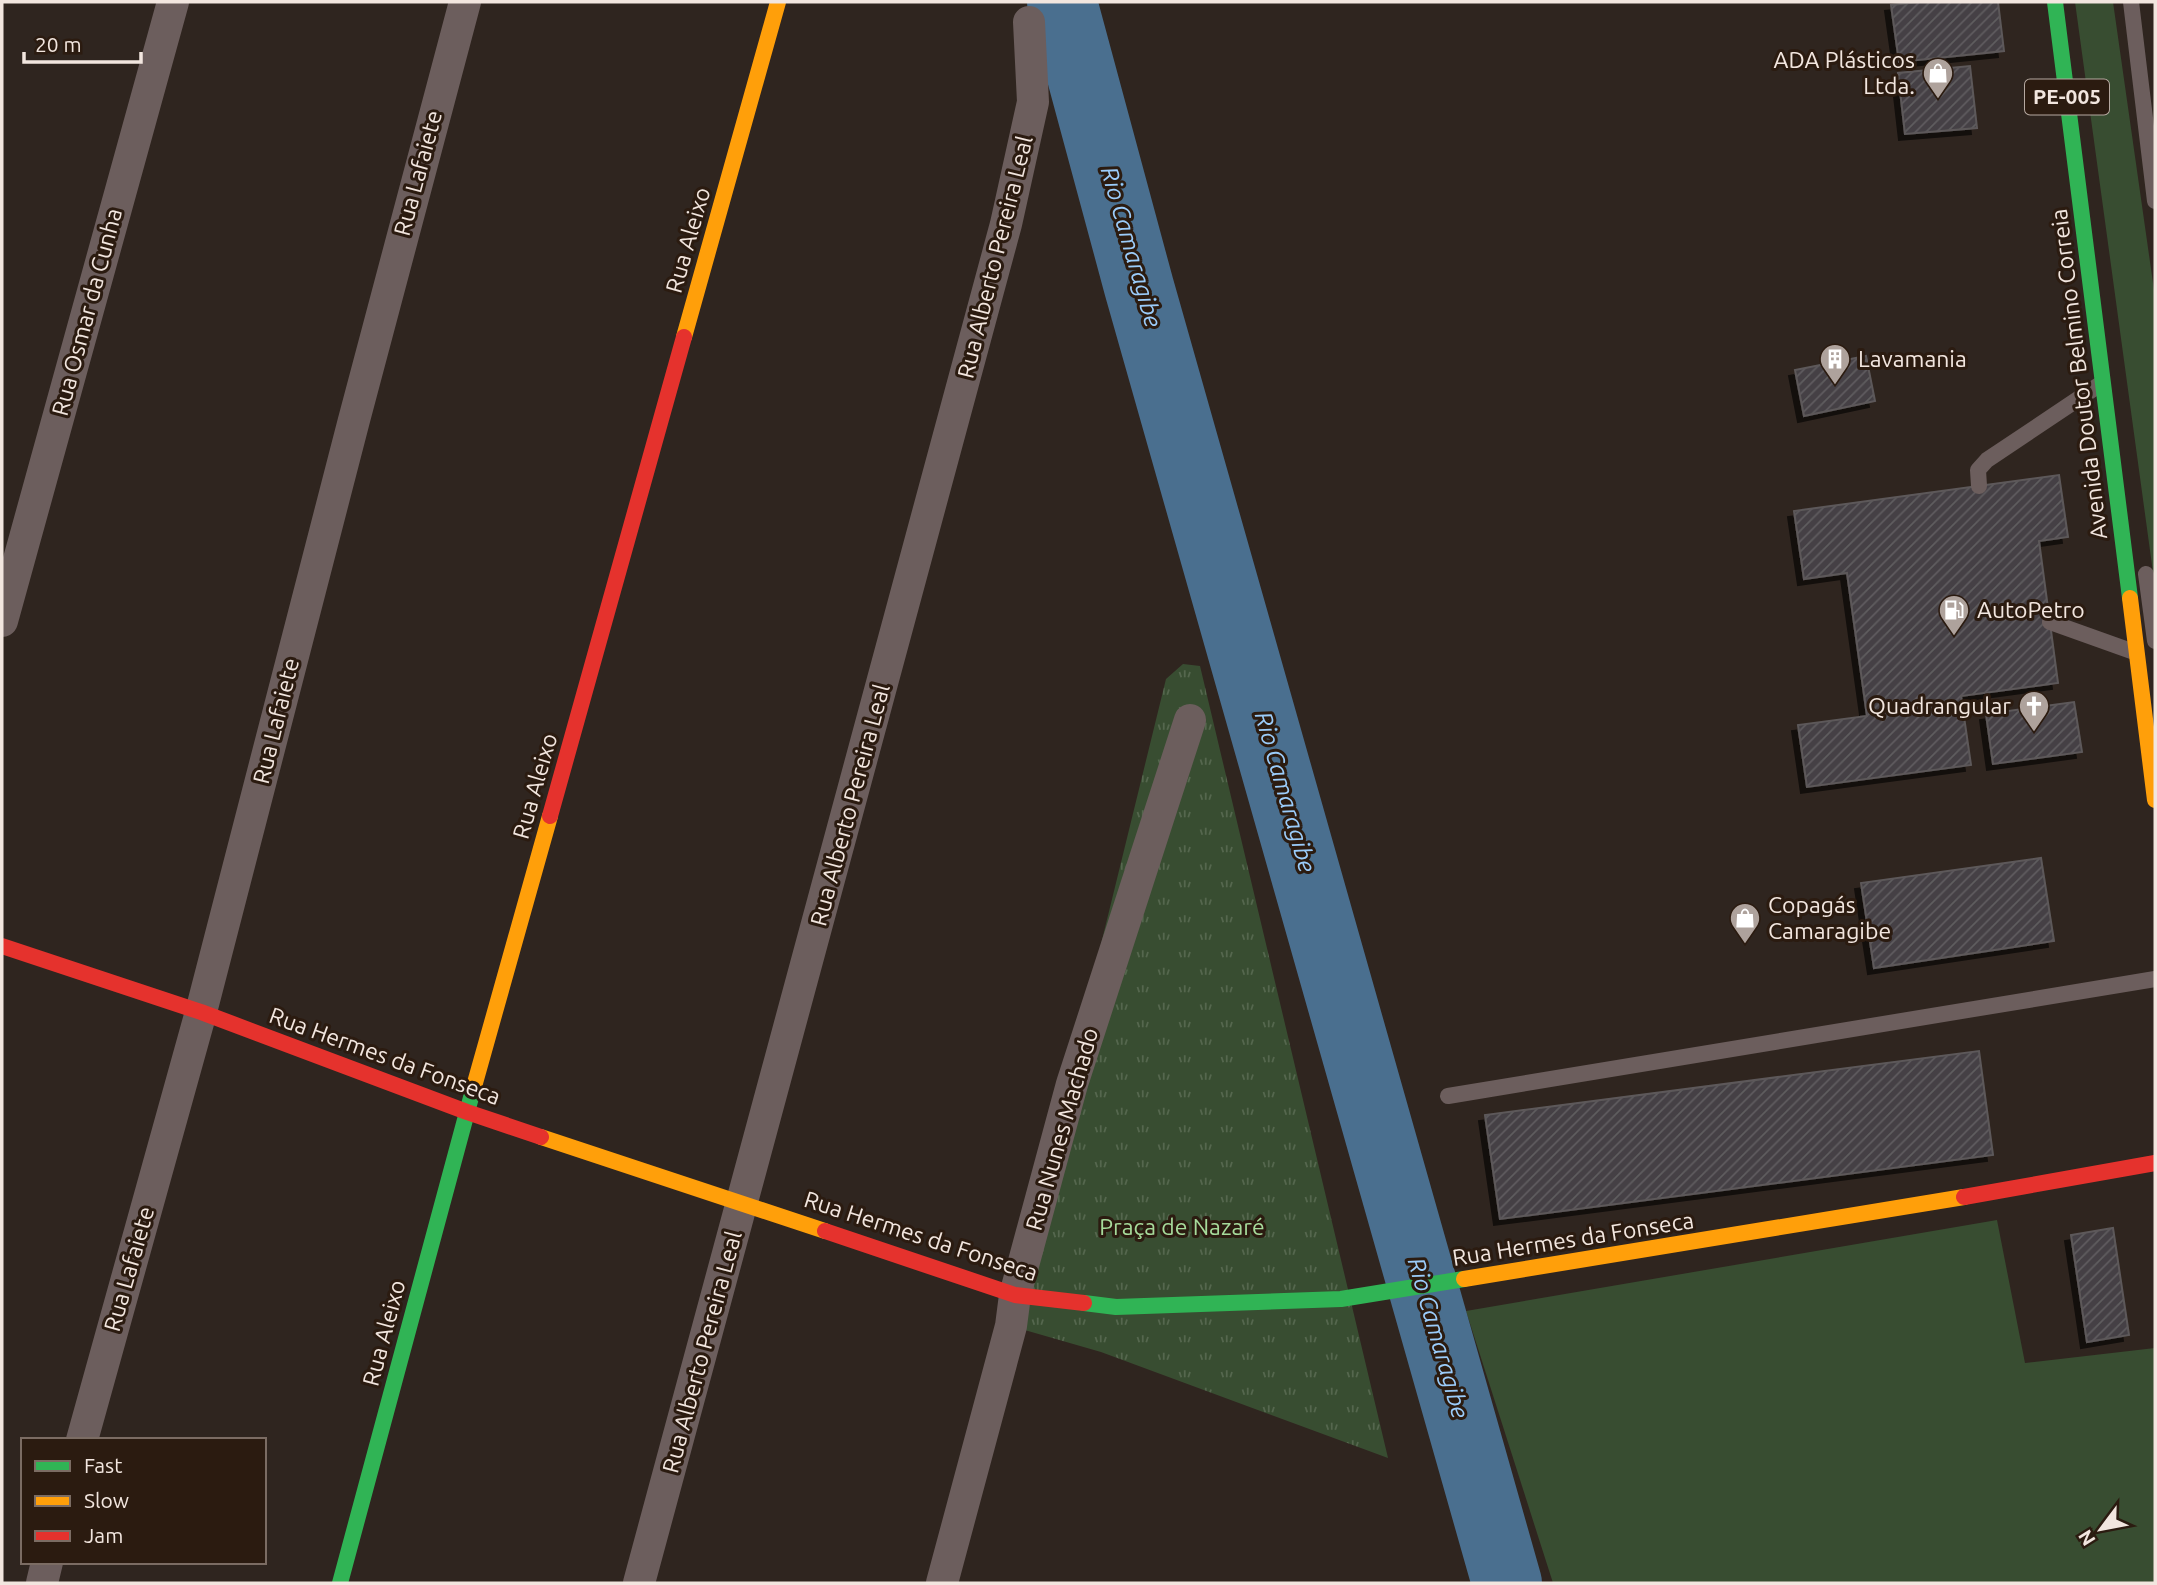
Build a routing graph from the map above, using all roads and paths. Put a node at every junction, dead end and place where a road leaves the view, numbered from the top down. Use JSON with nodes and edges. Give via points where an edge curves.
{"nodes":[{"id":1,"x":173,"y":2,"type":"edge"},
{"id":2,"x":465,"y":2,"type":"edge"},
{"id":3,"x":778,"y":2,"type":"edge"},
{"id":4,"x":2055,"y":2,"type":"edge"},
{"id":5,"x":2067,"y":2,"type":"edge"},
{"id":6,"x":2131,"y":2,"type":"edge"},
{"id":7,"x":1029,"y":22,"type":"dead end"},
{"id":8,"x":2155,"y":201,"type":"edge"},
{"id":9,"x":2102,"y":383,"type":"junction"},
{"id":10,"x":2124,"y":423,"type":"dead end"},
{"id":11,"x":1979,"y":486,"type":"dead end"},
{"id":12,"x":2144,"y":559,"type":"dead end"},
{"id":13,"x":2,"y":621,"type":"edge"},
{"id":14,"x":2050,"y":622,"type":"dead end"},
{"id":15,"x":2155,"y":641,"type":"edge"},
{"id":16,"x":2136,"y":653,"type":"junction"},
{"id":17,"x":1190,"y":720,"type":"dead end"},
{"id":18,"x":2155,"y":800,"type":"edge"},
{"id":19,"x":2,"y":946,"type":"edge"},
{"id":20,"x":2155,"y":979,"type":"edge"},
{"id":21,"x":201,"y":1012,"type":"junction"},
{"id":22,"x":1448,"y":1096,"type":"dead end"},
{"id":23,"x":467,"y":1112,"type":"junction"},
{"id":24,"x":2155,"y":1163,"type":"edge"},
{"id":25,"x":743,"y":1203,"type":"junction"},
{"id":26,"x":1015,"y":1295,"type":"junction"},
{"id":27,"x":83,"y":1438,"type":"edge"},
{"id":28,"x":47,"y":1564,"type":"edge"},
{"id":29,"x":947,"y":1582,"type":"edge"},
{"id":30,"x":42,"y":1583,"type":"edge"},
{"id":31,"x":340,"y":1583,"type":"edge"},
{"id":32,"x":639,"y":1583,"type":"edge"}],
"edges":[{"from":1,"to":13,"type":"street","name":"Rua Osmar da Cunha"},
{"from":2,"to":21,"type":"street","name":"Rua Lafaiete"},
{"from":3,"to":23,"type":"street","name":"Rua Aleixo"},
{"from":4,"to":9,"type":"street","name":"Avenida Doutor Belmino Correia","number":"PE-005"},
{"from":5,"to":10,"type":"lane"},
{"from":6,"to":8,"type":"lane"},
{"from":7,"to":25,"type":"street","name":"Rua Alberto Pereira Leal","via":[[1033,102],[1006,224]]},
{"from":9,"to":11,"type":"lane","via":[[1987,460],[1978,470]]},
{"from":9,"to":16,"type":"street","name":"Avenida Doutor Belmino Correia","number":"PE-005"},
{"from":12,"to":15,"type":"lane"},
{"from":14,"to":16,"type":"lane"},
{"from":16,"to":18,"type":"street","name":"Avenida Doutor Belmino Correia","number":"PE-005"},
{"from":17,"to":26,"type":"street","name":"Rua Nunes Machado","via":[[1072,1084]]},
{"from":19,"to":21,"type":"street","name":"Rua Hermes da Fonseca"},
{"from":20,"to":22,"type":"lane"},
{"from":21,"to":23,"type":"street","name":"Rua Hermes da Fonseca"},
{"from":21,"to":27,"type":"street","name":"Rua Lafaiete"},
{"from":23,"to":25,"type":"street","name":"Rua Hermes da Fonseca"},
{"from":23,"to":31,"type":"street","name":"Rua Aleixo"},
{"from":24,"to":26,"type":"street","name":"Rua Hermes da Fonseca","via":[[1341,1299],[1116,1307]]},
{"from":25,"to":26,"type":"street","name":"Rua Hermes da Fonseca"},
{"from":25,"to":32,"type":"street","name":"Rua Alberto Pereira Leal"},
{"from":26,"to":29,"type":"street","name":"Rua Nunes Machado"},
{"from":28,"to":30,"type":"street"}]}
